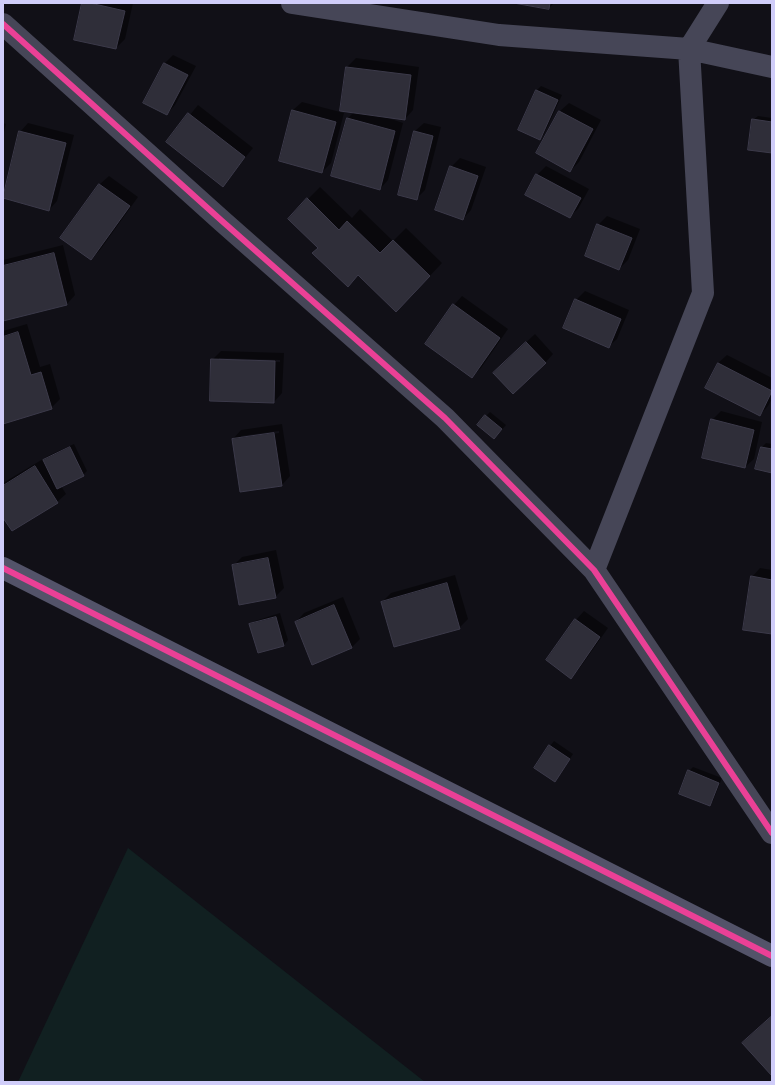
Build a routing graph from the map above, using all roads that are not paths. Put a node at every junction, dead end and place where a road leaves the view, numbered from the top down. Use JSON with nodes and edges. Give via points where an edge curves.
{"nodes":[{"id":1,"x":292,"y":3,"type":"edge"},
{"id":2,"x":718,"y":3,"type":"edge"},
{"id":3,"x":3,"y":24,"type":"edge"},
{"id":4,"x":690,"y":49,"type":"junction"},
{"id":5,"x":772,"y":67,"type":"edge"},
{"id":6,"x":3,"y":568,"type":"edge"},
{"id":7,"x":594,"y":570,"type":"junction"},
{"id":8,"x":772,"y":833,"type":"edge"},
{"id":9,"x":772,"y":956,"type":"edge"}],
"edges":[{"from":1,"to":4,"type":"street","via":[[499,35]]},
{"from":2,"to":4,"type":"street"},
{"from":3,"to":7,"type":"street","via":[[445,418]]},
{"from":4,"to":5,"type":"street"},
{"from":4,"to":7,"type":"street","via":[[703,293]]},
{"from":6,"to":9,"type":"street"},
{"from":7,"to":8,"type":"street"}]}
